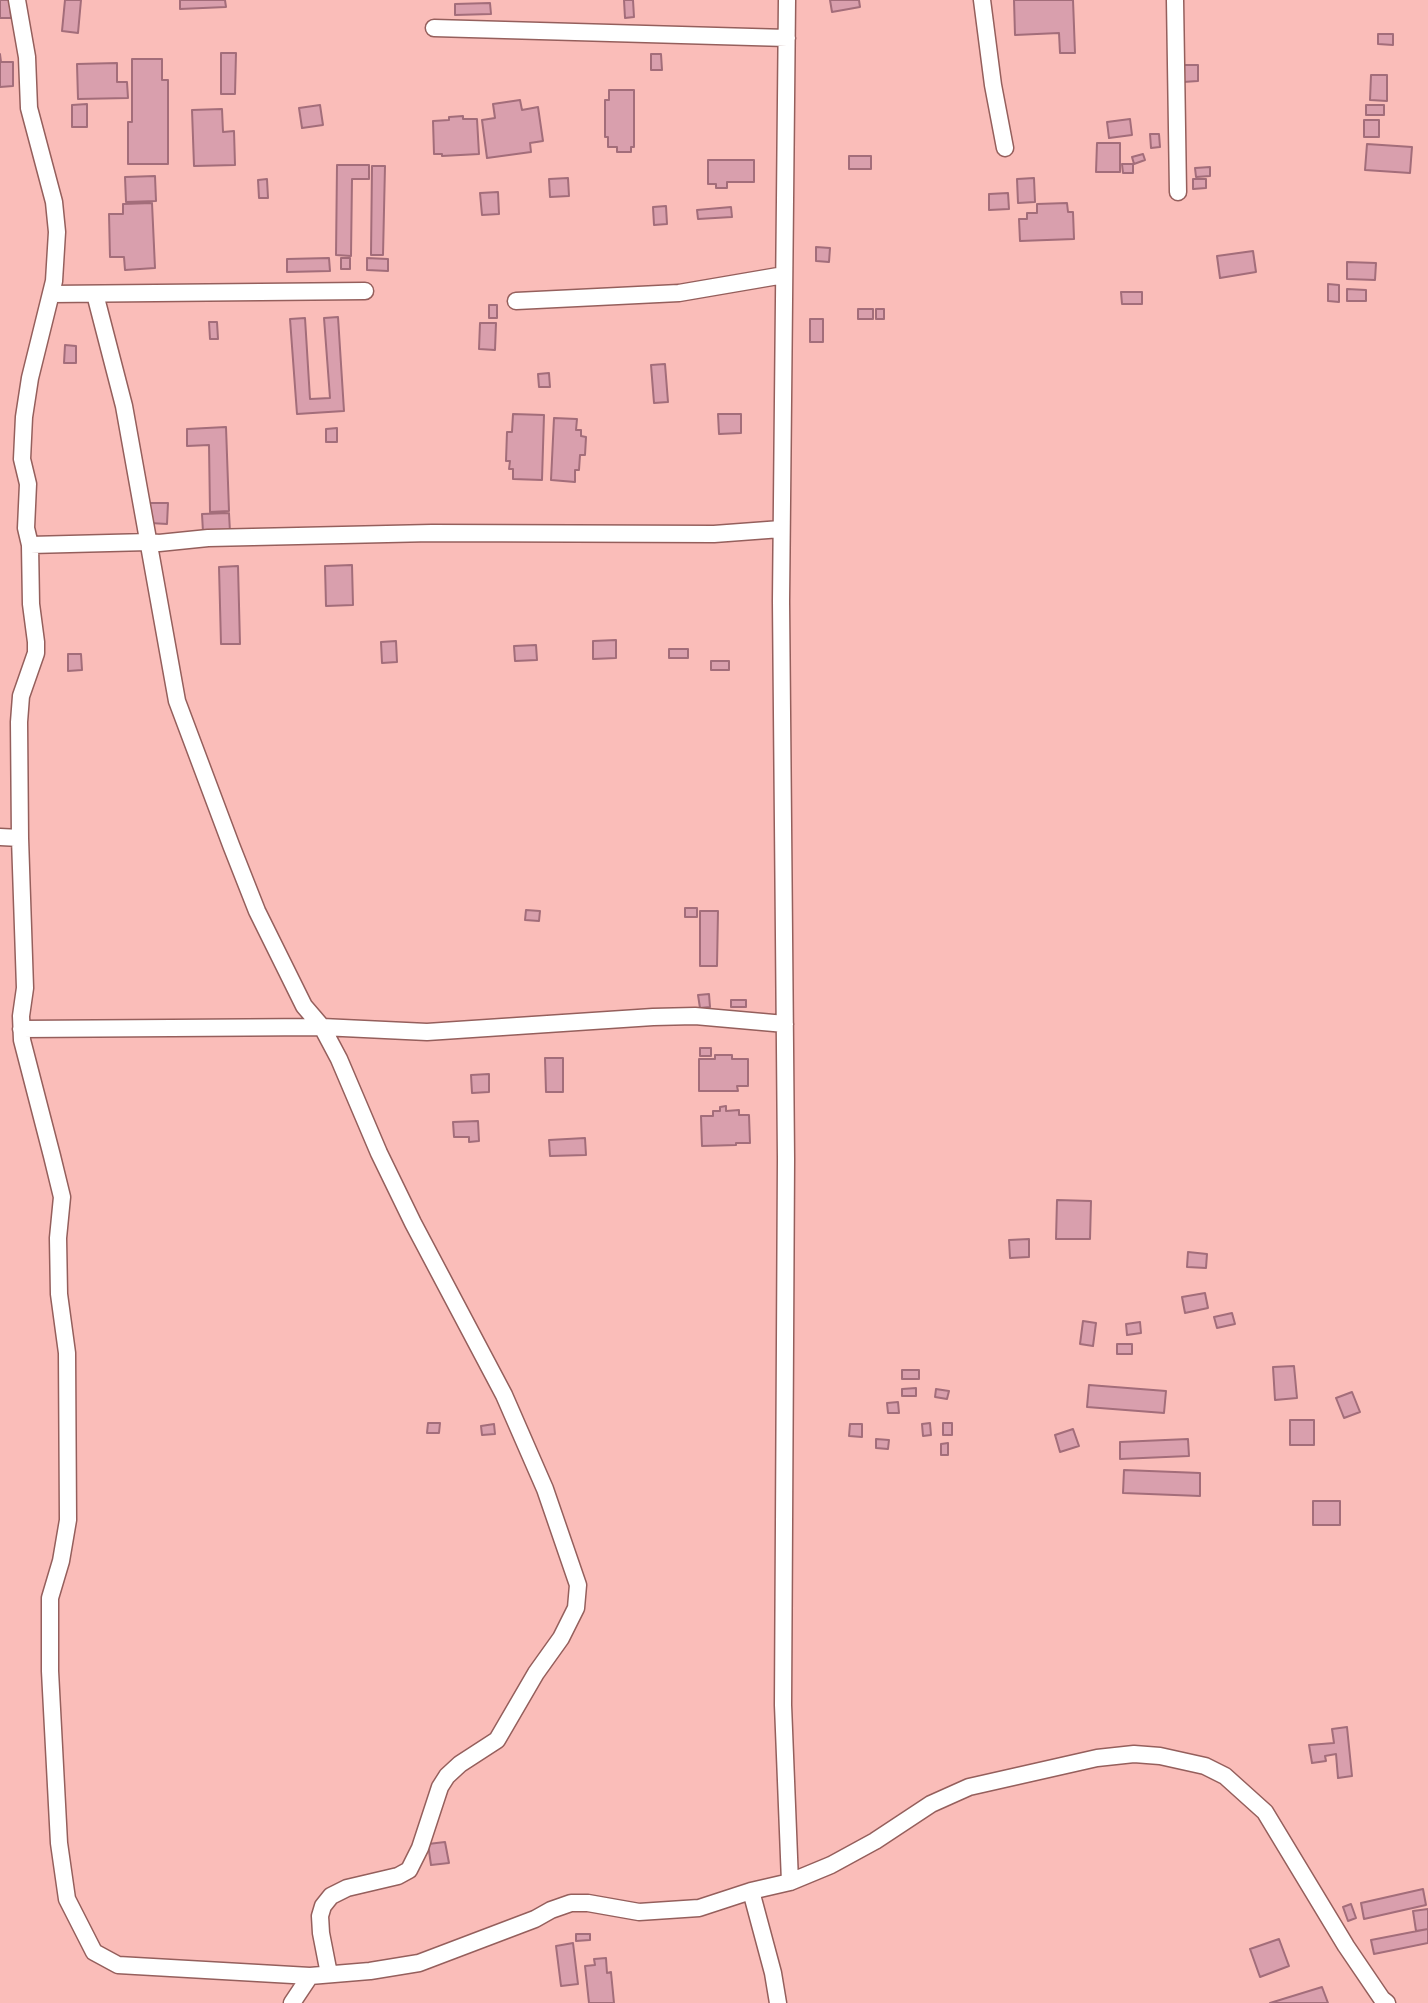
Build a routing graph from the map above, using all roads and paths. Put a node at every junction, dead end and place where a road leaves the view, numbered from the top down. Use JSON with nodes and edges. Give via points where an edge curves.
{"nodes":[{"id":1,"x":17,"y":0,"type":"edge"},
{"id":2,"x":787,"y":0,"type":"edge"},
{"id":3,"x":982,"y":0,"type":"edge"},
{"id":4,"x":1175,"y":0,"type":"edge"},
{"id":5,"x":434,"y":28,"type":"dead end"},
{"id":6,"x":787,"y":38,"type":"junction"},
{"id":7,"x":1005,"y":148,"type":"dead end"},
{"id":8,"x":1178,"y":192,"type":"dead end"},
{"id":9,"x":784,"y":275,"type":"junction"},
{"id":10,"x":365,"y":291,"type":"dead end"},
{"id":11,"x":51,"y":294,"type":"junction"},
{"id":12,"x":95,"y":294,"type":"junction"},
{"id":13,"x":516,"y":301,"type":"dead end"},
{"id":14,"x":781,"y":529,"type":"junction"},
{"id":15,"x":149,"y":542,"type":"junction"},
{"id":16,"x":30,"y":545,"type":"junction"},
{"id":17,"x":0,"y":837,"type":"edge"},
{"id":18,"x":20,"y":838,"type":"junction"},
{"id":19,"x":785,"y":1024,"type":"junction"},
{"id":20,"x":322,"y":1027,"type":"junction"},
{"id":21,"x":21,"y":1029,"type":"junction"},
{"id":22,"x":790,"y":1882,"type":"junction"},
{"id":23,"x":751,"y":1891,"type":"junction"},
{"id":24,"x":329,"y":1974,"type":"junction"},
{"id":25,"x":310,"y":1976,"type":"junction"},
{"id":26,"x":292,"y":2003,"type":"edge"},
{"id":27,"x":778,"y":2003,"type":"edge"},
{"id":28,"x":1387,"y":2003,"type":"edge"}],
"edges":[{"from":1,"to":11,"type":"street","via":[[27,57],[29,108],[54,202],[57,256]]},
{"from":2,"to":6,"type":"street"},
{"from":3,"to":7,"type":"street"},
{"from":4,"to":8,"type":"street"},
{"from":5,"to":6,"type":"street"},
{"from":6,"to":9,"type":"street"},
{"from":9,"to":13,"type":"street","via":[[679,293]]},
{"from":9,"to":14,"type":"street"},
{"from":10,"to":12,"type":"street"},
{"from":11,"to":12,"type":"street"},
{"from":11,"to":16,"type":"street","via":[[24,417],[22,459],[28,484]]},
{"from":12,"to":15,"type":"street","via":[[124,405]]},
{"from":14,"to":15,"type":"street","via":[[714,534],[432,533]]},
{"from":14,"to":19,"type":"street"},
{"from":15,"to":16,"type":"street"},
{"from":15,"to":20,"type":"street","via":[[177,701],[257,911],[304,1006]]},
{"from":16,"to":18,"type":"street","via":[[36,653],[21,696]]},
{"from":17,"to":18,"type":"street"},
{"from":18,"to":21,"type":"street","via":[[25,988]]},
{"from":19,"to":20,"type":"street","via":[[685,1016],[427,1032]]},
{"from":19,"to":22,"type":"street","via":[[783,1718]]},
{"from":20,"to":21,"type":"street"},
{"from":20,"to":24,"type":"street","via":[[413,1223],[504,1395],[545,1489],[578,1585],[576,1608],[561,1639],[497,1740],[460,1765],[440,1787],[409,1870],[347,1888],[323,1906],[321,1933]]},
{"from":21,"to":25,"type":"street","via":[[62,1197],[59,1294],[67,1353],[68,1520],[50,1598],[50,1671],[59,1843],[67,1899],[94,1952],[118,1965]]},
{"from":22,"to":23,"type":"street"},
{"from":22,"to":28,"type":"street","via":[[831,1865],[931,1804],[969,1787],[1097,1758],[1134,1755],[1185,1760],[1225,1776],[1265,1812],[1346,1946]]},
{"from":23,"to":24,"type":"street","via":[[699,1908],[639,1912],[570,1903],[419,1963]]},
{"from":23,"to":27,"type":"street"},
{"from":24,"to":25,"type":"street"},
{"from":25,"to":26,"type":"street"}]}
